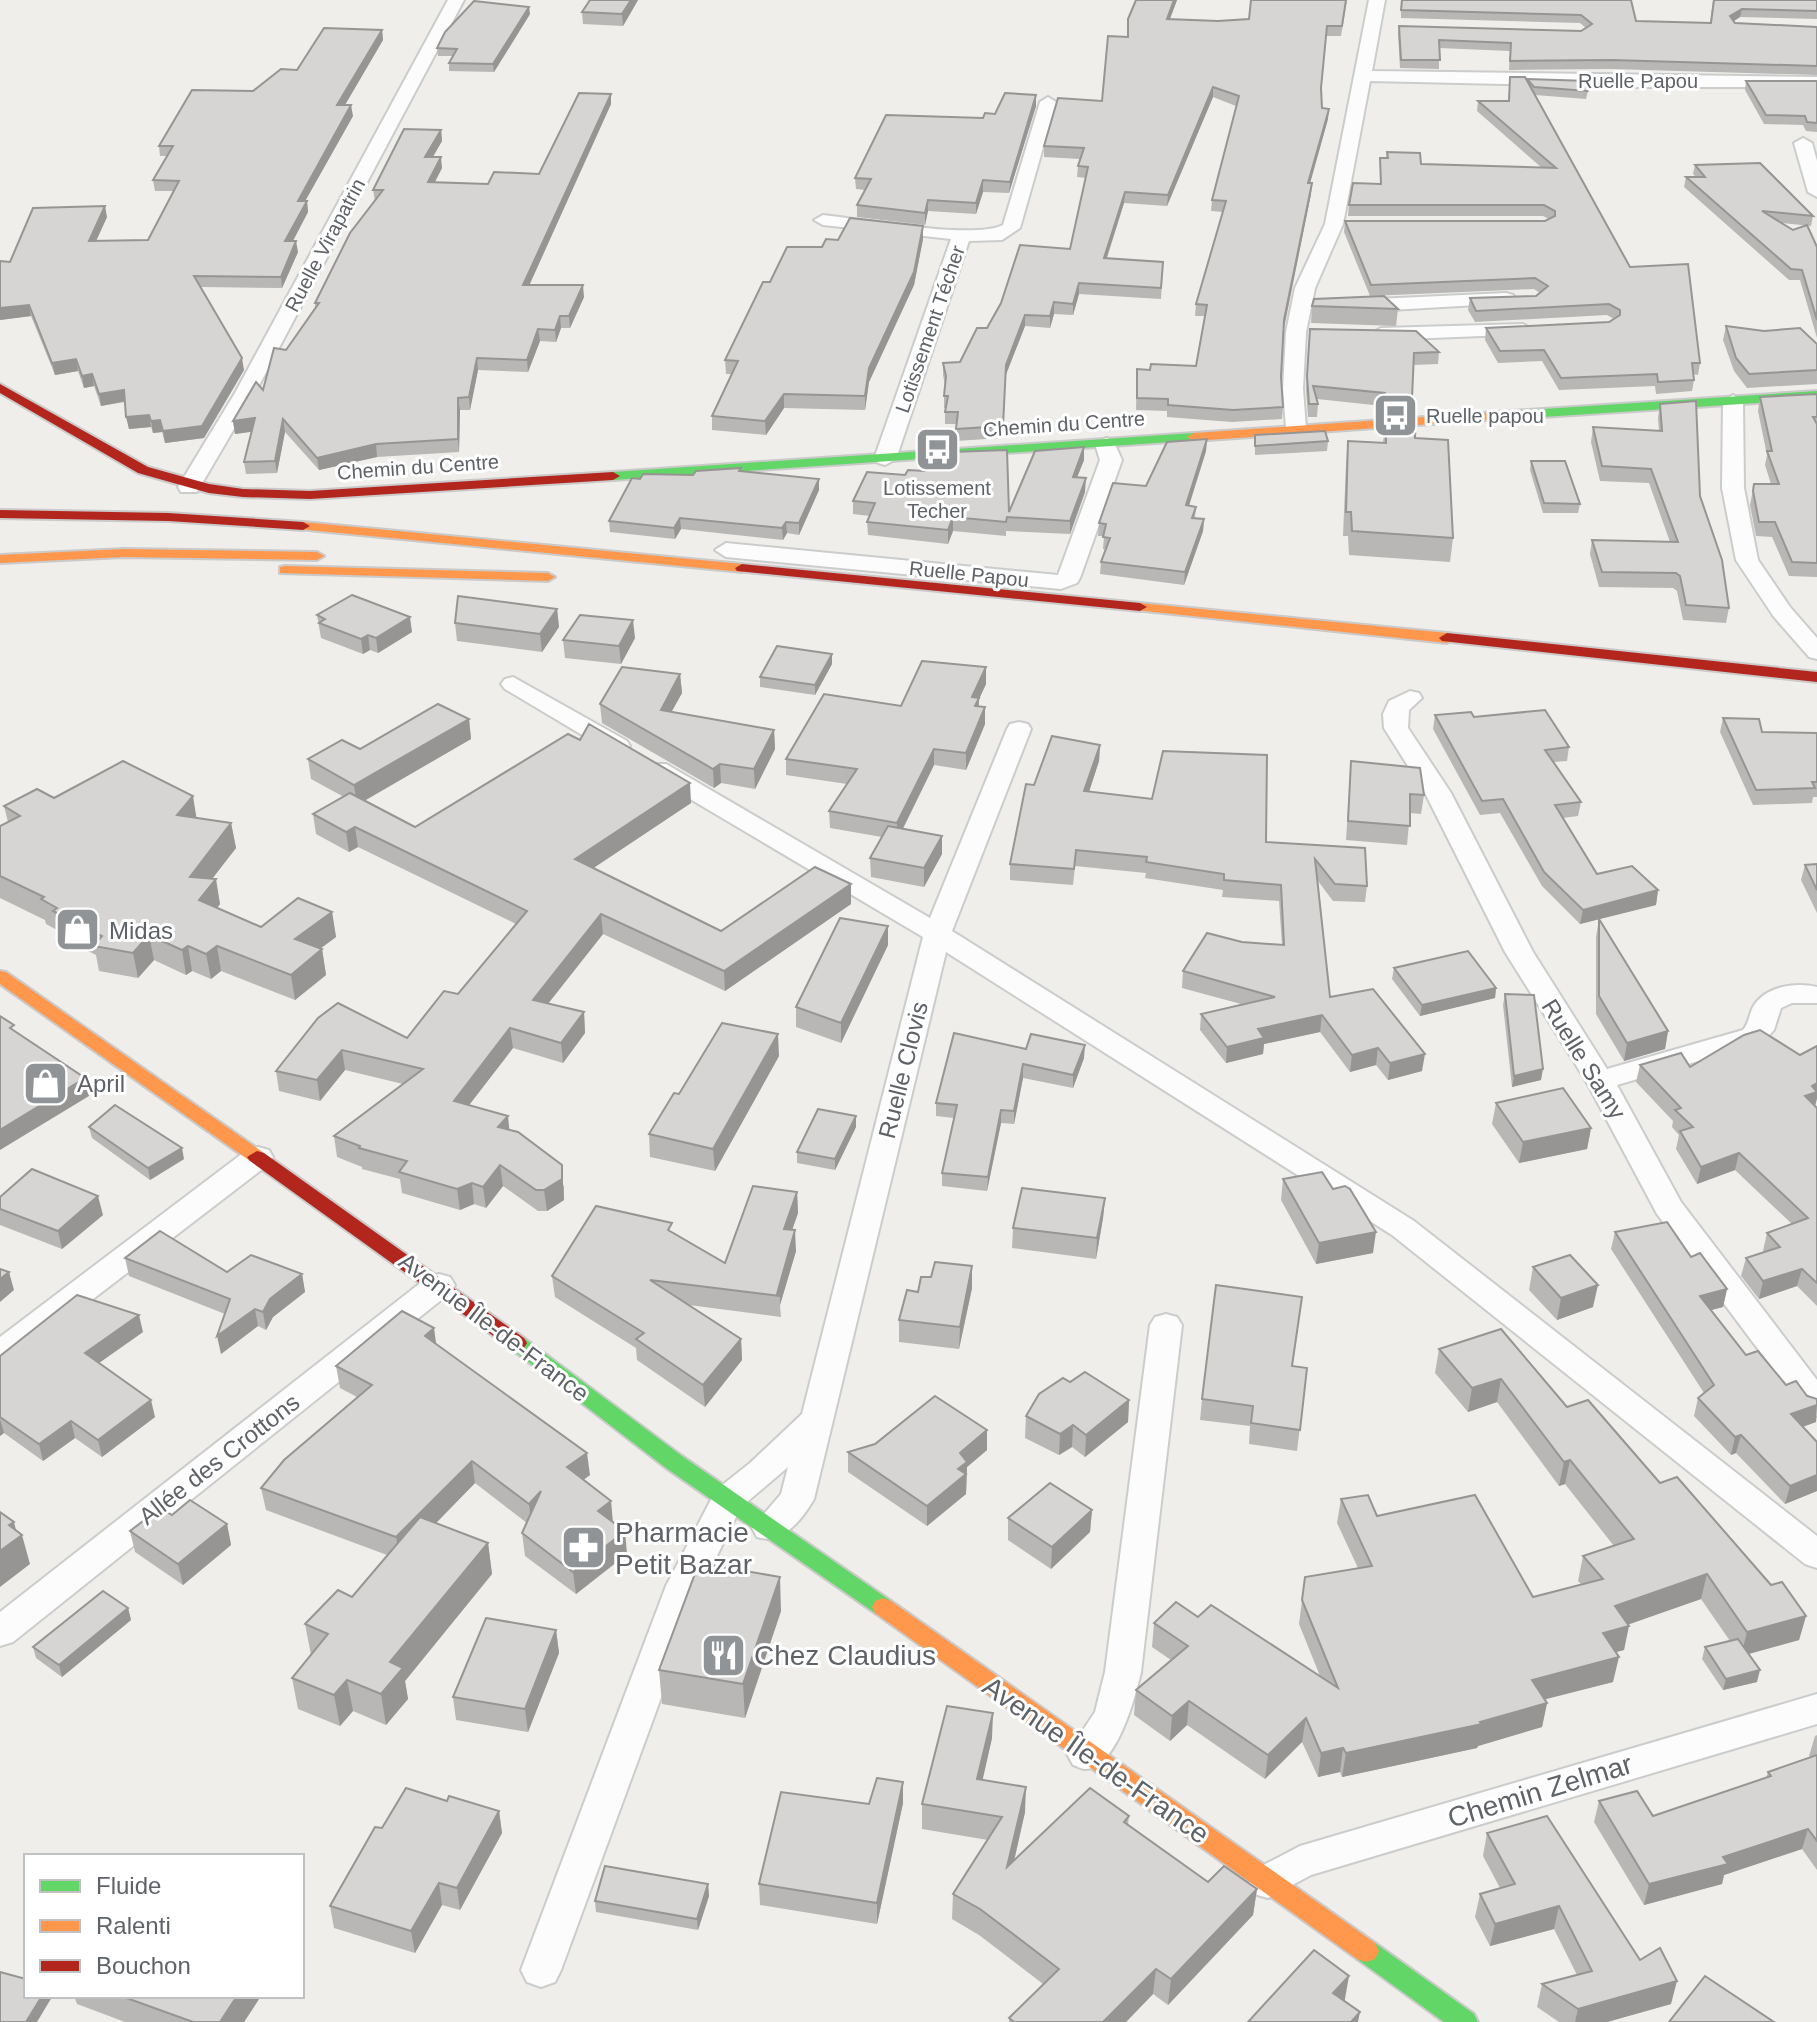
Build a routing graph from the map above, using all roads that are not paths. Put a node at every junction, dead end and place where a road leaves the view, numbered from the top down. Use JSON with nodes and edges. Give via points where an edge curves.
{"nodes":[{"id":1,"x":456,"y":0,"type":"edge"},
{"id":2,"x":1377,"y":0,"type":"edge"},
{"id":3,"x":1363,"y":76,"type":"junction"},
{"id":4,"x":1817,"y":82,"type":"edge"},
{"id":5,"x":1048,"y":102,"type":"dead end"},
{"id":6,"x":1803,"y":143,"type":"dead end"},
{"id":7,"x":1817,"y":192,"type":"edge"},
{"id":8,"x":823,"y":220,"type":"dead end"},
{"id":9,"x":962,"y":235,"type":"junction"},
{"id":10,"x":1519,"y":299,"type":"edge"},
{"id":11,"x":1316,"y":307,"type":"junction"},
{"id":12,"x":1544,"y":329,"type":"edge"},
{"id":13,"x":1296,"y":332,"type":"junction"},
{"id":14,"x":1322,"y":333,"type":"edge"},
{"id":15,"x":1361,"y":334,"type":"edge"},
{"id":16,"x":0,"y":388,"type":"edge"},
{"id":17,"x":1817,"y":395,"type":"edge"},
{"id":18,"x":1733,"y":401,"type":"junction"},
{"id":19,"x":1296,"y":428,"type":"junction"},
{"id":20,"x":1106,"y":444,"type":"junction"},
{"id":21,"x":885,"y":459,"type":"junction"},
{"id":22,"x":189,"y":487,"type":"junction"},
{"id":23,"x":0,"y":514,"type":"edge"},
{"id":24,"x":112,"y":535,"type":"dead end"},
{"id":25,"x":447,"y":540,"type":"junction"},
{"id":26,"x":726,"y":550,"type":"dead end"},
{"id":27,"x":0,"y":559,"type":"edge"},
{"id":28,"x":0,"y":576,"type":"edge"},
{"id":29,"x":1817,"y":652,"type":"edge"},
{"id":30,"x":1817,"y":677,"type":"edge"},
{"id":31,"x":513,"y":684,"type":"dead end"},
{"id":32,"x":1410,"y":698,"type":"dead end"},
{"id":33,"x":1019,"y":729,"type":"dead end"},
{"id":34,"x":937,"y":934,"type":"junction"},
{"id":35,"x":0,"y":976,"type":"edge"},
{"id":36,"x":1817,"y":995,"type":"edge"},
{"id":37,"x":1600,"y":1080,"type":"junction"},
{"id":38,"x":258,"y":1157,"type":"junction"},
{"id":39,"x":439,"y":1285,"type":"junction"},
{"id":40,"x":1166,"y":1325,"type":"dead end"},
{"id":41,"x":0,"y":1354,"type":"edge"},
{"id":42,"x":1817,"y":1404,"type":"edge"},
{"id":43,"x":816,"y":1420,"type":"junction"},
{"id":44,"x":728,"y":1499,"type":"junction"},
{"id":45,"x":769,"y":1528,"type":"junction"},
{"id":46,"x":1817,"y":1555,"type":"edge"},
{"id":47,"x":0,"y":1632,"type":"edge"},
{"id":48,"x":1817,"y":1709,"type":"edge"},
{"id":49,"x":1086,"y":1754,"type":"junction"},
{"id":50,"x":1268,"y":1882,"type":"junction"},
{"id":51,"x":541,"y":1970,"type":"dead end"},
{"id":52,"x":1465,"y":2022,"type":"edge"}],
"edges":[{"from":1,"to":22,"type":"street","name":"Ruelle Virapatrin"},
{"from":2,"to":3,"type":"street","via":[[1378,26]]},
{"from":3,"to":4,"type":"street","name":"Ruelle Papou"},
{"from":3,"to":11,"type":"street","via":[[1342,224],[1305,288]]},
{"from":5,"to":9,"type":"street","name":"Lotissement Técher","via":[[1011,228],[995,236]]},
{"from":6,"to":7,"type":"street"},
{"from":8,"to":9,"type":"street"},
{"from":9,"to":21,"type":"street","name":"Lotissement Técher"},
{"from":10,"to":11,"type":"street"},
{"from":11,"to":13,"type":"street"},
{"from":12,"to":15,"type":"street"},
{"from":13,"to":14,"type":"street"},
{"from":13,"to":19,"type":"street"},
{"from":16,"to":22,"type":"main road","name":"Chemin du Centre","via":[[128,462]]},
{"from":17,"to":18,"type":"main road","name":"Chemin du Centre"},
{"from":18,"to":19,"type":"main road","name":"Chemin du Centre"},
{"from":18,"to":29,"type":"street","via":[[1733,488],[1747,560]]},
{"from":19,"to":20,"type":"main road","name":"Chemin du Centre"},
{"from":20,"to":21,"type":"main road","name":"Chemin du Centre"},
{"from":20,"to":26,"type":"street","name":"Ruelle Papou","via":[[1111,460],[1065,581]]},
{"from":21,"to":22,"type":"main road","name":"Chemin du Centre","via":[[296,497],[241,496]]},
{"from":23,"to":25,"type":"main road","via":[[168,517]]},
{"from":24,"to":25,"type":"main road"},
{"from":25,"to":30,"type":"main road"},
{"from":27,"to":28,"type":"main road","via":[[94,553],[247,554],[449,563],[568,576],[281,570]]},
{"from":31,"to":34,"type":"street"},
{"from":32,"to":37,"type":"street","name":"Ruelle Samy","via":[[1398,706],[1396,728],[1438,793],[1519,952]]},
{"from":33,"to":34,"type":"street","name":"Ruelle Clovis"},
{"from":34,"to":43,"type":"street","name":"Ruelle Clovis"},
{"from":34,"to":46,"type":"street","via":[[1403,1228]]},
{"from":35,"to":38,"type":"main road","name":"Avenue Île-de-France"},
{"from":36,"to":37,"type":"street","via":[[1780,997],[1766,1009],[1761,1030],[1753,1036]]},
{"from":37,"to":42,"type":"street","name":"Ruelle Samy","via":[[1668,1207]]},
{"from":38,"to":39,"type":"main road","name":"Avenue Île-de-France"},
{"from":38,"to":41,"type":"street"},
{"from":39,"to":44,"type":"main road","name":"Avenue Île-de-France"},
{"from":39,"to":47,"type":"street","name":"Allée des Crottons"},
{"from":40,"to":49,"type":"street","via":[[1123,1672],[1112,1716]]},
{"from":43,"to":44,"type":"street"},
{"from":43,"to":45,"type":"street","name":"Ruelle Clovis","via":[[797,1499]]},
{"from":44,"to":45,"type":"main road","name":"Avenue Île-de-France"},
{"from":44,"to":51,"type":"street","via":[[684,1586]]},
{"from":45,"to":49,"type":"main road","name":"Avenue Île-de-France"},
{"from":48,"to":50,"type":"street","name":"Chemin Zelmar","via":[[1300,1862]]},
{"from":49,"to":50,"type":"main road","name":"Avenue Île-de-France"},
{"from":50,"to":52,"type":"main road","name":"Avenue Île-de-France"}]}
